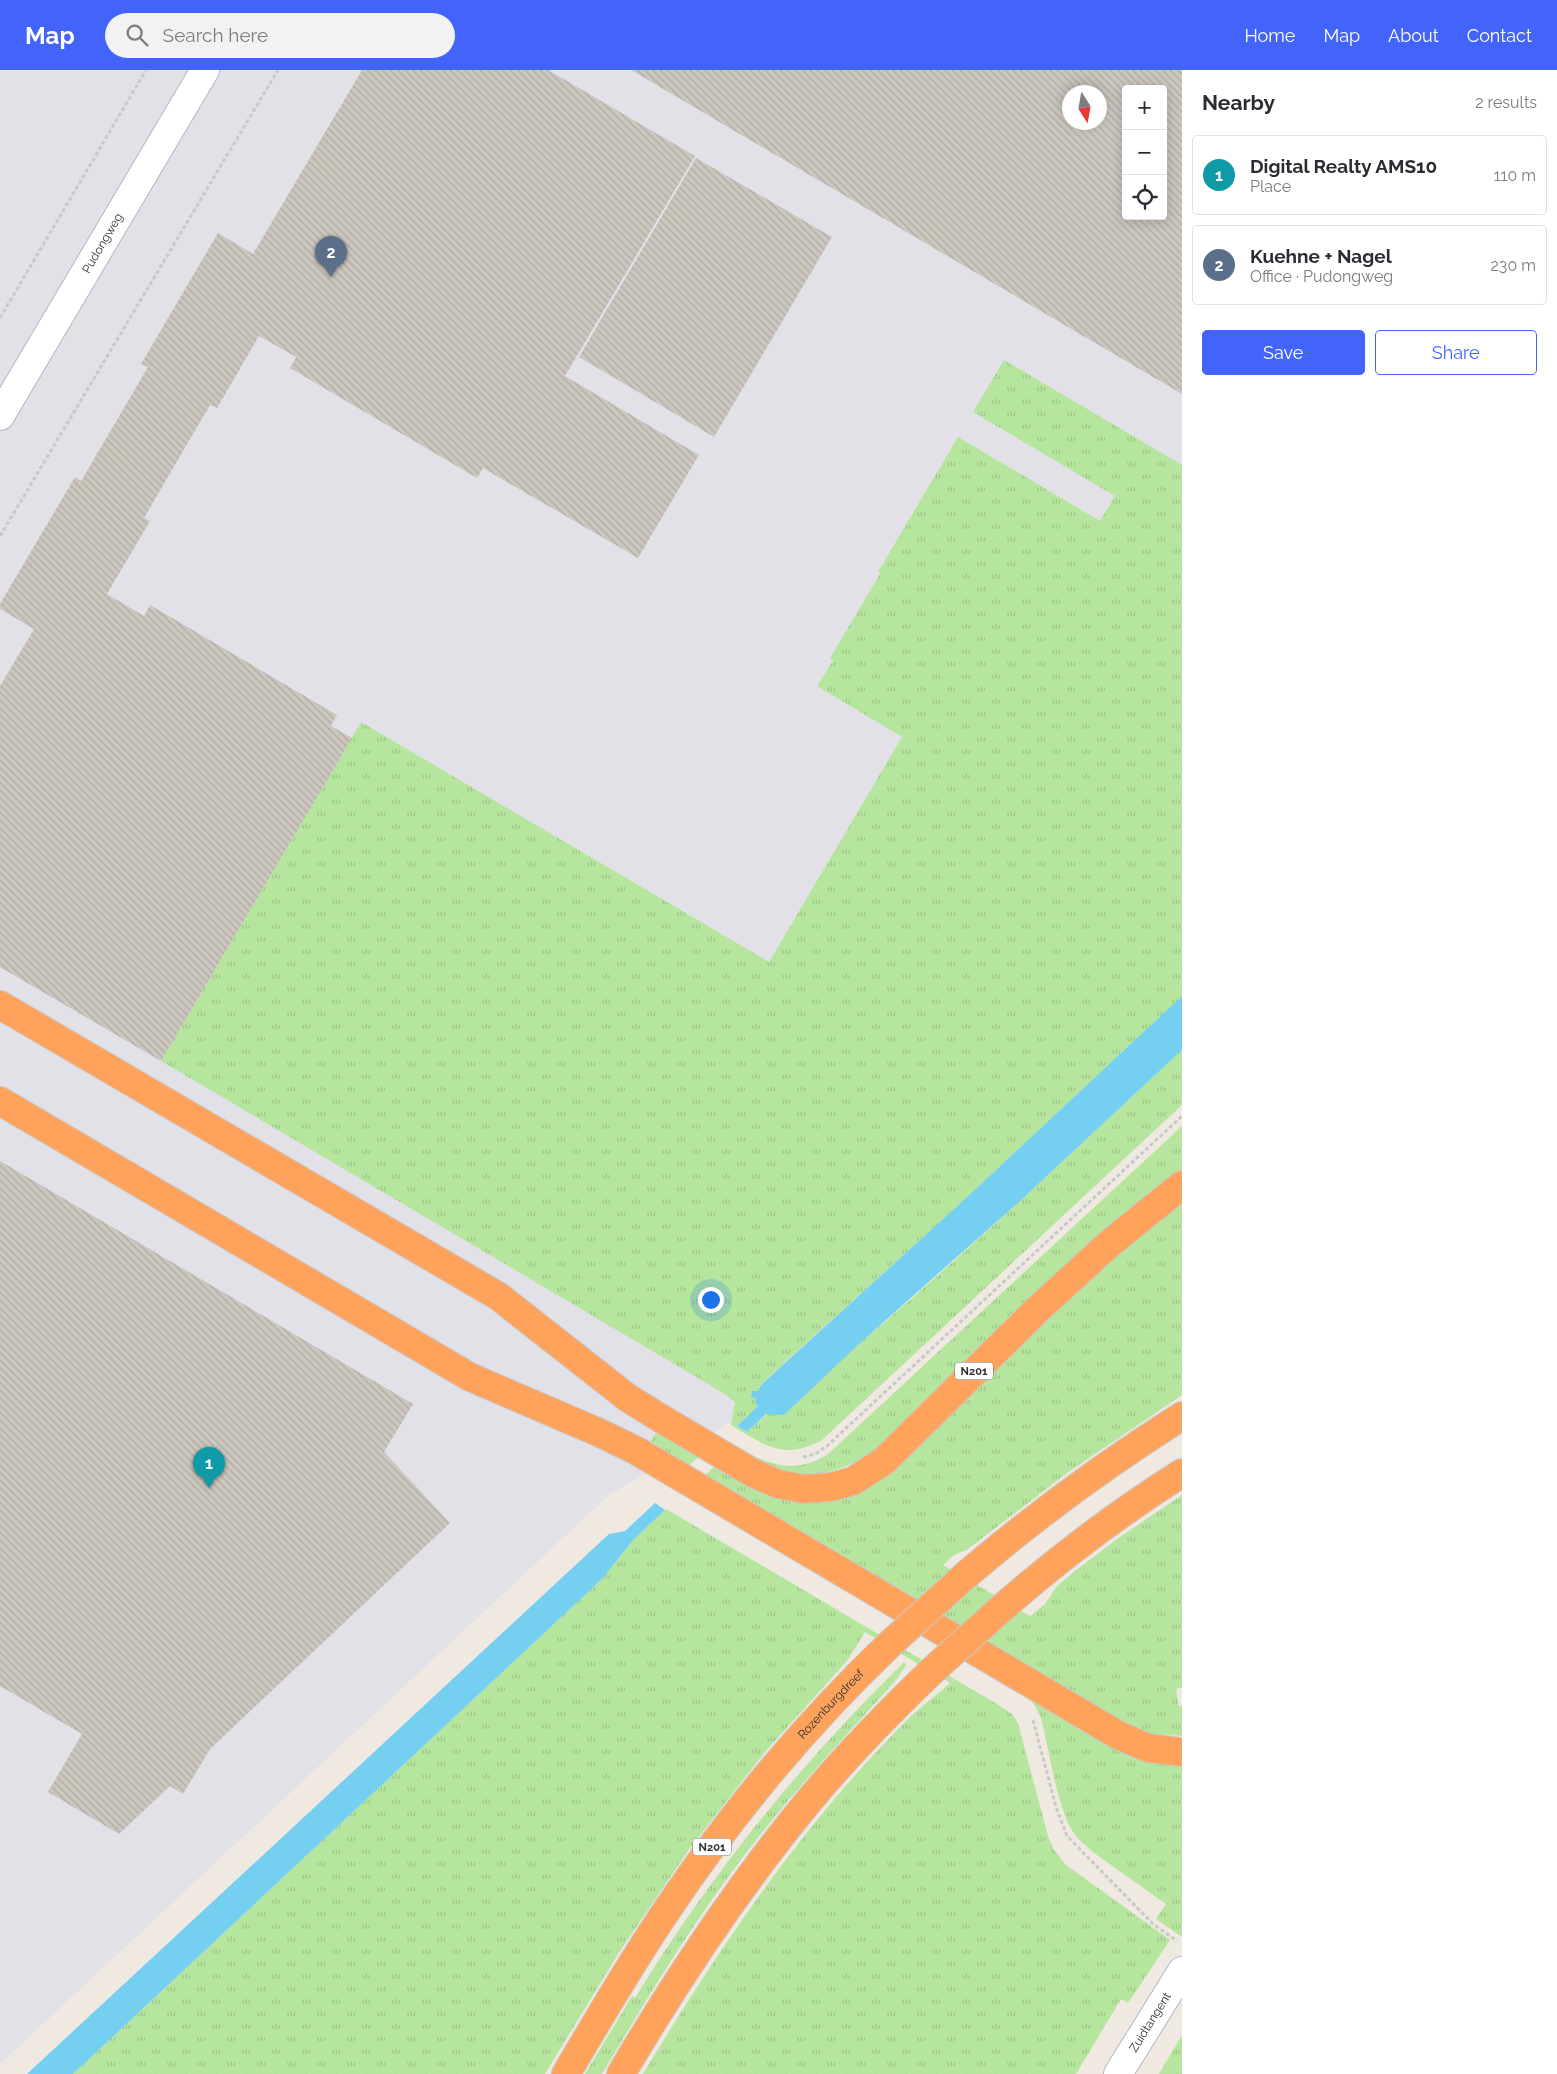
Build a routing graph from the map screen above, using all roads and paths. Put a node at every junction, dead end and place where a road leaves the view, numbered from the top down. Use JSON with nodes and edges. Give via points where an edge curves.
{"nodes":[{"id":1,"x":146,"y":70,"type":"edge"},
{"id":2,"x":205,"y":70,"type":"edge"},
{"id":3,"x":278,"y":70,"type":"edge"},
{"id":4,"x":0,"y":318,"type":"edge"},
{"id":5,"x":0,"y":416,"type":"edge"},
{"id":6,"x":0,"y":536,"type":"edge"},
{"id":7,"x":0,"y":1005,"type":"edge"},
{"id":8,"x":0,"y":1101,"type":"edge"},
{"id":9,"x":1182,"y":1116,"type":"edge"},
{"id":10,"x":1182,"y":1185,"type":"edge"},
{"id":11,"x":1182,"y":1416,"type":"edge"},
{"id":12,"x":795,"y":1458,"type":"dead end"},
{"id":13,"x":1182,"y":1473,"type":"edge"},
{"id":14,"x":1182,"y":1752,"type":"edge"},
{"id":15,"x":1090,"y":1859,"type":"dead end"},
{"id":16,"x":1182,"y":1944,"type":"edge"},
{"id":17,"x":1182,"y":1971,"type":"edge"},
{"id":18,"x":566,"y":2074,"type":"edge"},
{"id":19,"x":621,"y":2074,"type":"edge"},
{"id":20,"x":1118,"y":2074,"type":"edge"}],
"edges":[{"from":1,"to":4,"type":"path"},
{"from":2,"to":5,"type":"street","name":"Pudongweg"},
{"from":3,"to":6,"type":"path"},
{"from":7,"to":10,"type":"highway","number":"N201","via":[[498,1296],[628,1398],[700,1442],[753,1473],[778,1484],[804,1489],[852,1481],[884,1461],[1036,1310],[1109,1244]]},
{"from":8,"to":14,"type":"highway","via":[[470,1378],[637,1451],[1118,1735],[1148,1748]]},
{"from":9,"to":12,"type":"path","via":[[827,1446],[815,1454]]},
{"from":11,"to":18,"type":"highway","name":"Rozenburgdreef","number":"N201","bridge":true,"via":[[1091,1476],[1002,1545],[890,1644],[808,1728],[668,1907]]},
{"from":13,"to":19,"type":"highway","bridge":true,"via":[[1032,1582],[887,1715],[823,1786],[744,1884],[688,1964]]},
{"from":15,"to":16,"type":"path","via":[[1153,1924]]},
{"from":17,"to":20,"type":"street","name":"Zuidtangent"}]}
